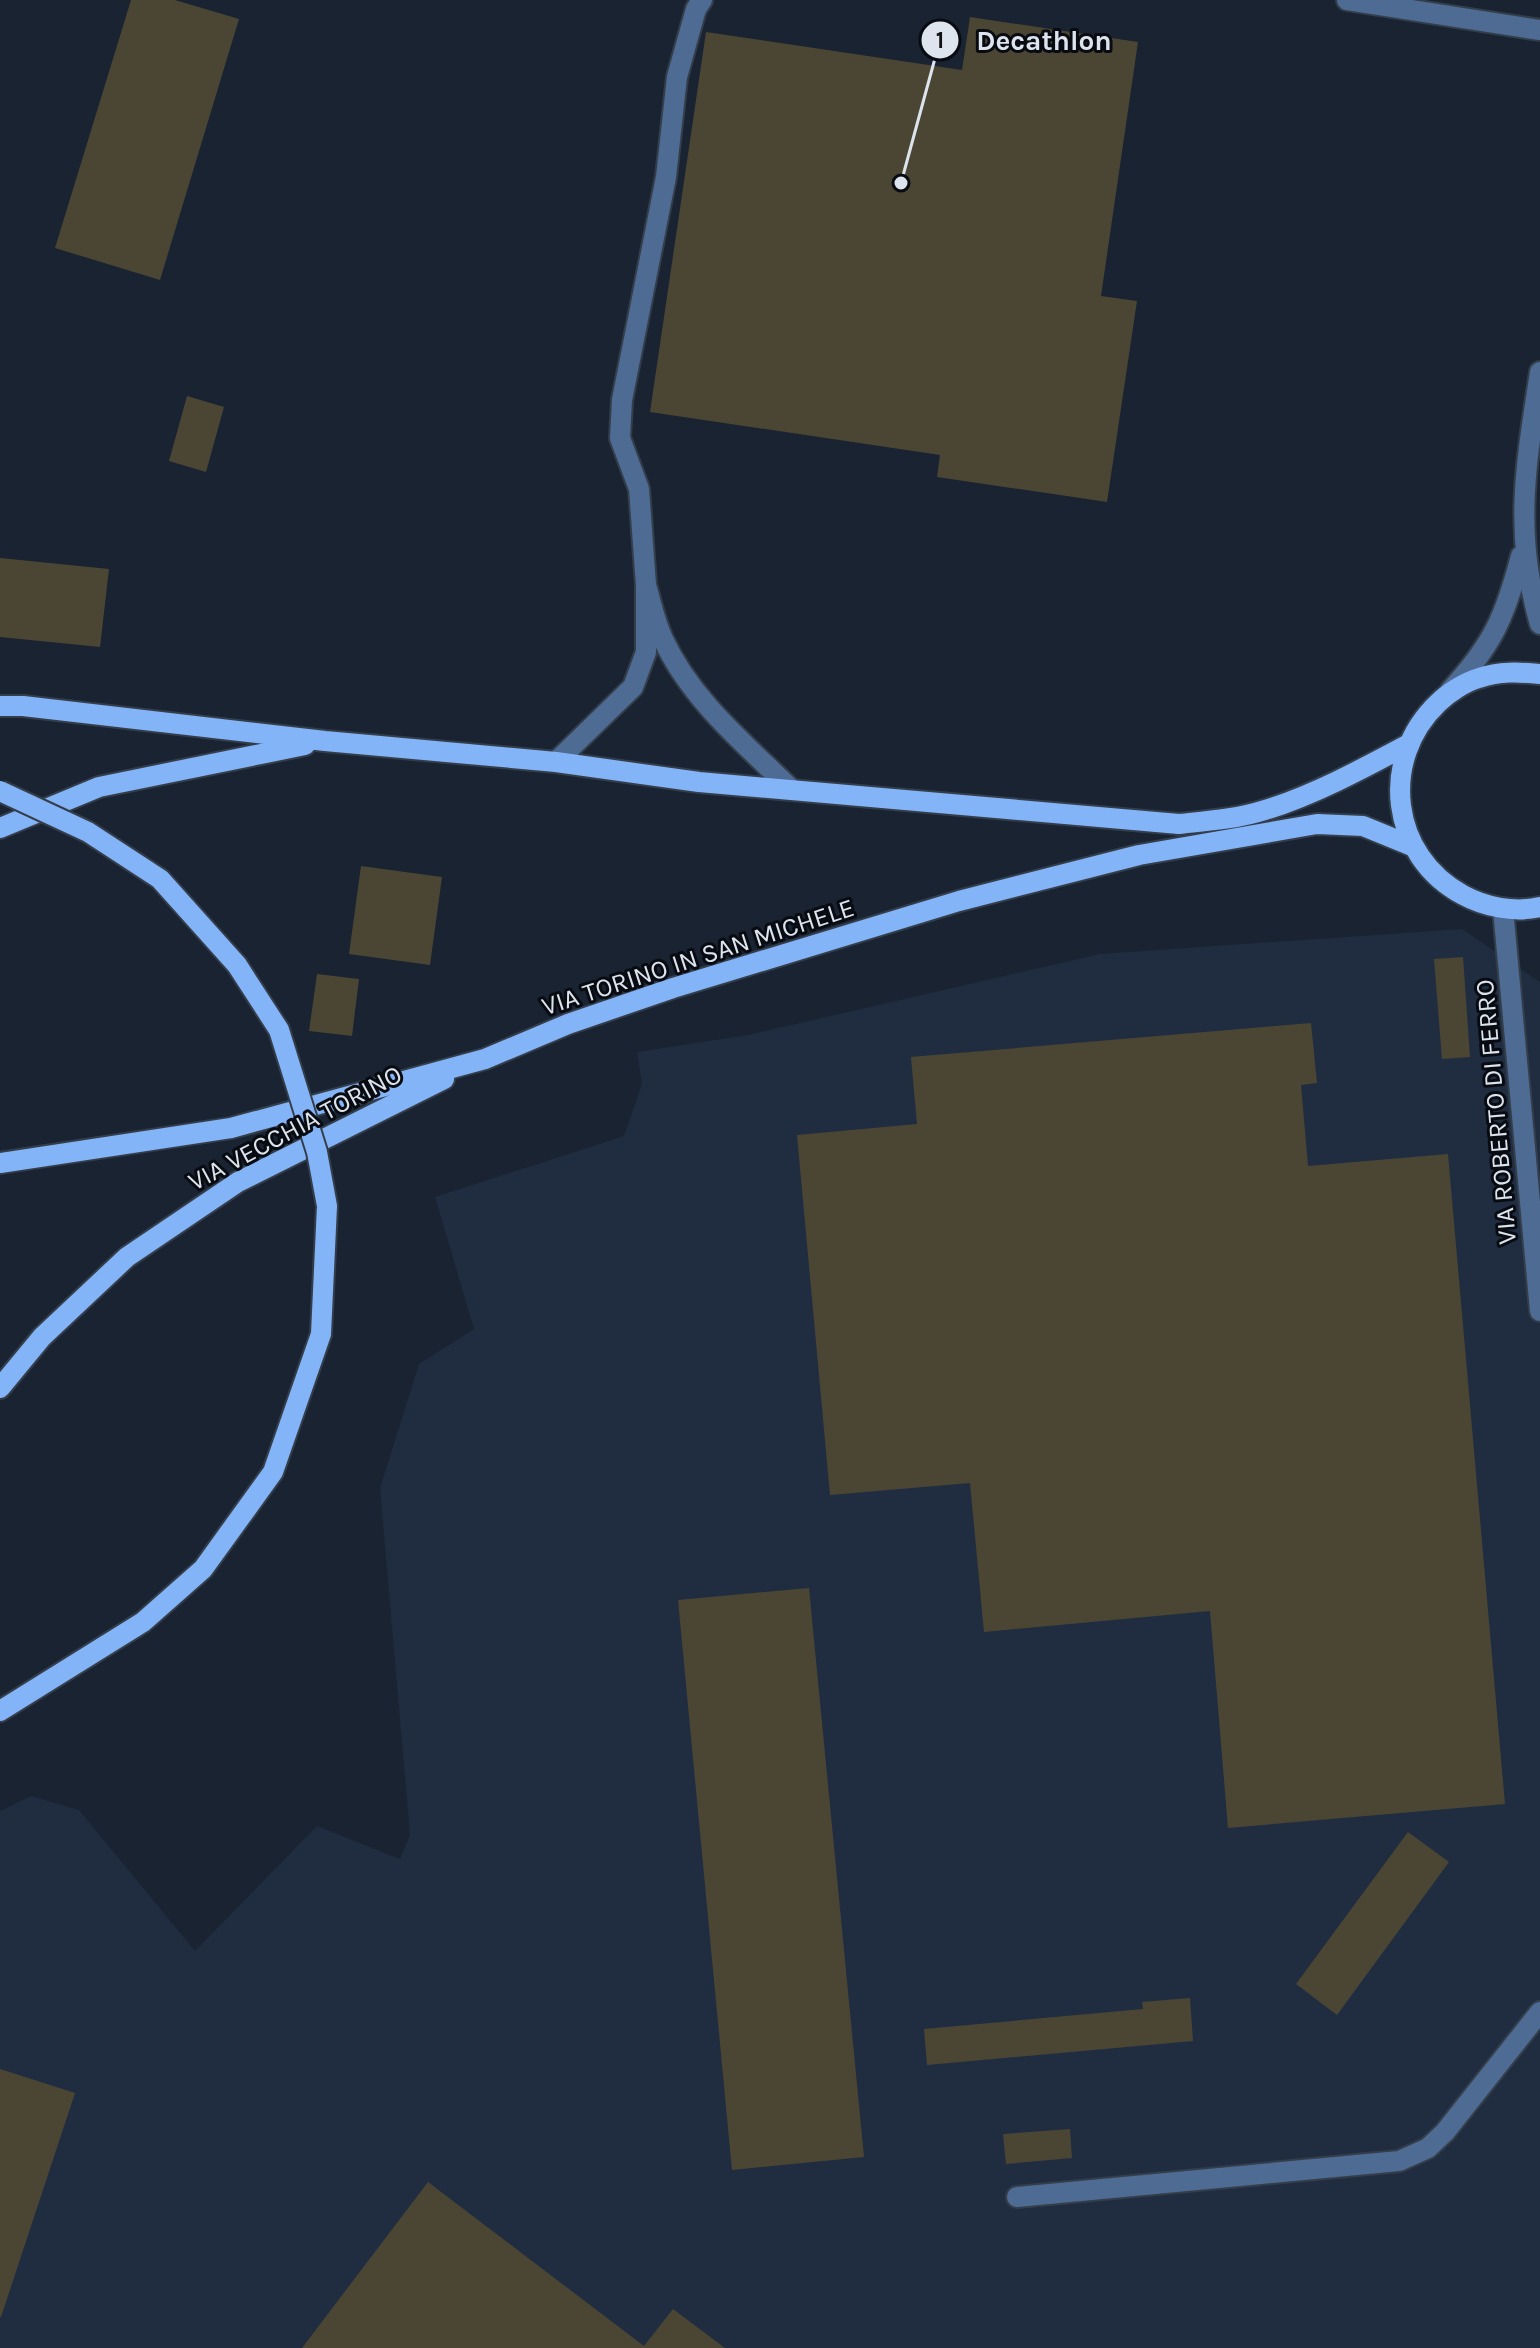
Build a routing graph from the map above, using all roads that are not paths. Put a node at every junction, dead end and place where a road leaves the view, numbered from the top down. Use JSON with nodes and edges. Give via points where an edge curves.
{"nodes":[{"id":1,"x":702,"y":0,"type":"edge"},
{"id":2,"x":1347,"y":0,"type":"edge"},
{"id":3,"x":1540,"y":30,"type":"edge"},
{"id":4,"x":1540,"y":372,"type":"edge"},
{"id":5,"x":1524,"y":548,"type":"junction"},
{"id":6,"x":646,"y":585,"type":"junction"},
{"id":7,"x":1540,"y":624,"type":"edge"},
{"id":8,"x":1540,"y":674,"type":"edge"},
{"id":9,"x":1446,"y":695,"type":"junction"},
{"id":10,"x":0,"y":706,"type":"edge"},
{"id":11,"x":325,"y":741,"type":"junction"},
{"id":12,"x":1407,"y":745,"type":"junction"},
{"id":13,"x":556,"y":762,"type":"junction"},
{"id":14,"x":792,"y":790,"type":"junction"},
{"id":15,"x":0,"y":791,"type":"edge"},
{"id":16,"x":0,"y":828,"type":"edge"},
{"id":17,"x":1412,"y":846,"type":"junction"},
{"id":18,"x":1540,"y":907,"type":"edge"},
{"id":19,"x":1503,"y":909,"type":"junction"},
{"id":20,"x":485,"y":1059,"type":"junction"},
{"id":21,"x":0,"y":1163,"type":"edge"},
{"id":22,"x":1540,"y":1311,"type":"edge"},
{"id":23,"x":0,"y":1388,"type":"edge"},
{"id":24,"x":0,"y":1711,"type":"edge"},
{"id":25,"x":1540,"y":2012,"type":"edge"},
{"id":26,"x":1017,"y":2197,"type":"dead end"}],
"edges":[{"from":1,"to":6,"type":"street","via":[[677,77],[666,177],[622,400],[620,438],[639,489]]},
{"from":2,"to":3,"type":"street"},
{"from":4,"to":5,"type":"street","via":[[1524,477]]},
{"from":5,"to":7,"type":"street"},
{"from":5,"to":9,"type":"street","via":[[1496,632]]},
{"from":6,"to":13,"type":"street","via":[[646,652],[633,687]]},
{"from":6,"to":14,"type":"street","via":[[662,637],[684,678]]},
{"from":8,"to":9,"type":"main road","name":"VIA TORINO IN SAN MICHELE","via":[[1512,671],[1477,678]]},
{"from":9,"to":12,"type":"main road","name":"VIA TORINO IN SAN MICHELE","via":[[1423,717]]},
{"from":10,"to":11,"type":"main road","name":"VIA TORINO IN SAN MICHELE"},
{"from":11,"to":13,"type":"main road","name":"VIA TORINO IN SAN MICHELE"},
{"from":11,"to":16,"type":"main road","via":[[99,787]]},
{"from":12,"to":14,"type":"main road","name":"VIA TORINO IN SAN MICHELE","via":[[1267,810],[1179,824]]},
{"from":12,"to":17,"type":"main road","name":"VIA TORINO IN SAN MICHELE","via":[[1399,779],[1400,814]]},
{"from":13,"to":14,"type":"main road","name":"VIA TORINO IN SAN MICHELE"},
{"from":15,"to":24,"type":"main road","bridge":true,"via":[[88,832],[160,879],[237,965],[279,1030],[317,1152],[327,1206],[321,1334],[273,1472],[203,1569],[143,1622]]},
{"from":17,"to":19,"type":"main road","name":"VIA TORINO IN SAN MICHELE","via":[[1450,888]]},
{"from":17,"to":20,"type":"main road","name":"VIA TORINO IN SAN MICHELE","via":[[1363,826],[1317,824],[1139,855],[959,901],[706,978],[568,1024]]},
{"from":18,"to":19,"type":"main road","name":"VIA TORINO IN SAN MICHELE"},
{"from":19,"to":22,"type":"street","name":"VIA ROBERTO DI FERRO"},
{"from":20,"to":21,"type":"main road","name":"VIA TORINO IN SAN MICHELE","via":[[231,1128]]},
{"from":20,"to":23,"type":"main road","name":"VIA VECCHIA TORINO","via":[[238,1182],[127,1257],[42,1337]]},
{"from":25,"to":26,"type":"street","via":[[1445,2132],[1428,2148],[1399,2161]]}]}
